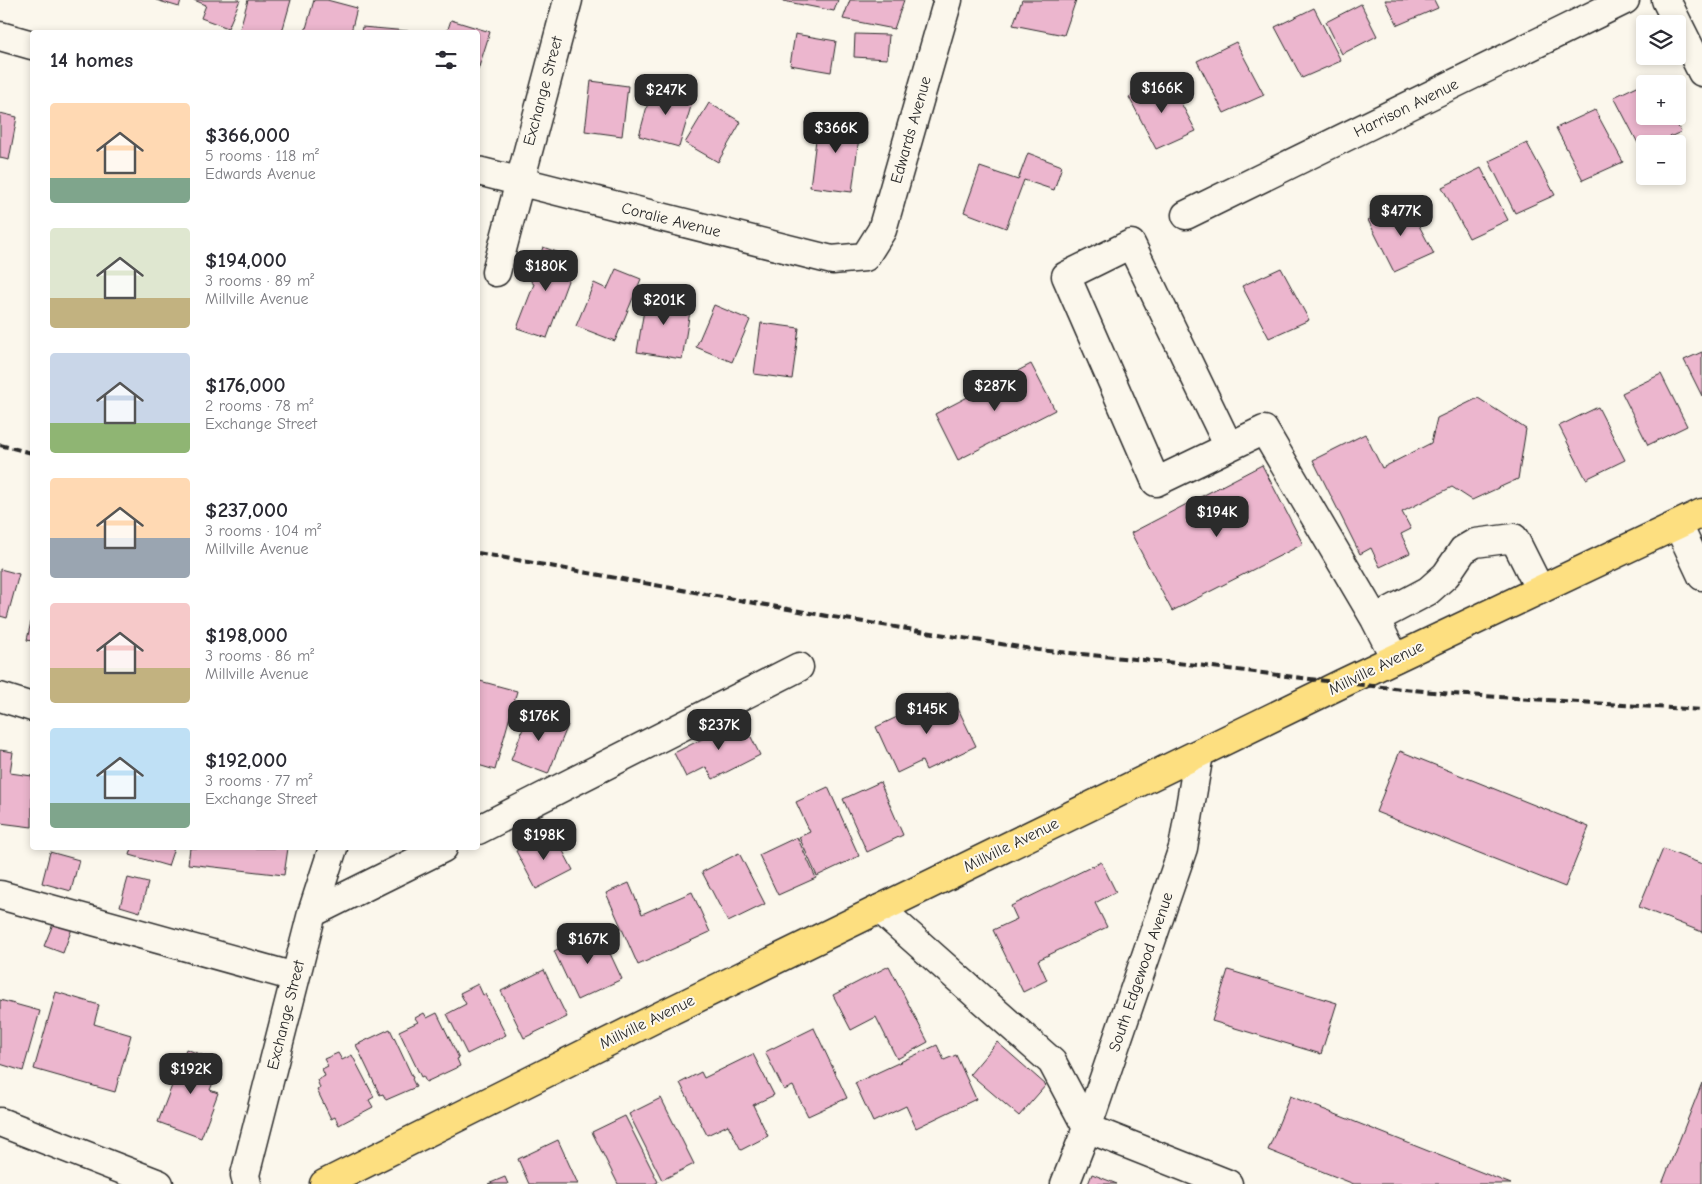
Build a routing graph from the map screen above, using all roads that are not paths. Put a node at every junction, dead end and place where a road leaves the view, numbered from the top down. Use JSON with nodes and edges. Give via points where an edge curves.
{"nodes":[{"id":1,"x":568,"y":0,"type":"edge"},
{"id":2,"x":948,"y":0,"type":"edge"},
{"id":3,"x":1625,"y":0,"type":"edge"},
{"id":4,"x":1666,"y":0,"type":"edge"},
{"id":5,"x":0,"y":36,"type":"edge"},
{"id":6,"x":30,"y":45,"type":"edge"},
{"id":7,"x":1702,"y":72,"type":"edge"},
{"id":8,"x":480,"y":172,"type":"edge"},
{"id":9,"x":519,"y":183,"type":"junction"},
{"id":10,"x":1186,"y":215,"type":"dead end"},
{"id":11,"x":865,"y":257,"type":"joint"},
{"id":12,"x":496,"y":272,"type":"dead end"},
{"id":13,"x":1229,"y":447,"type":"junction"},
{"id":14,"x":1702,"y":513,"type":"edge"},
{"id":15,"x":1678,"y":525,"type":"junction"},
{"id":16,"x":1702,"y":576,"type":"edge"},
{"id":17,"x":1540,"y":590,"type":"junction"},
{"id":18,"x":1374,"y":619,"type":"junction"},
{"id":19,"x":1395,"y":658,"type":"junction"},
{"id":20,"x":799,"y":667,"type":"dead end"},
{"id":21,"x":0,"y":697,"type":"edge"},
{"id":22,"x":30,"y":706,"type":"edge"},
{"id":23,"x":1199,"y":754,"type":"junction"},
{"id":24,"x":480,"y":829,"type":"edge"},
{"id":25,"x":332,"y":850,"type":"edge"},
{"id":26,"x":439,"y":850,"type":"edge"},
{"id":27,"x":0,"y":895,"type":"edge"},
{"id":28,"x":880,"y":909,"type":"junction"},
{"id":29,"x":312,"y":913,"type":"junction"},
{"id":30,"x":295,"y":977,"type":"junction"},
{"id":31,"x":0,"y":1122,"type":"edge"},
{"id":32,"x":1087,"y":1128,"type":"junction"},
{"id":33,"x":159,"y":1184,"type":"edge"},
{"id":34,"x":246,"y":1184,"type":"edge"},
{"id":35,"x":324,"y":1184,"type":"edge"},
{"id":36,"x":1064,"y":1184,"type":"edge"},
{"id":37,"x":1228,"y":1184,"type":"edge"}],
"edges":[{"from":1,"to":9,"type":"street","name":"Exchange Street"},
{"from":2,"to":11,"type":"street","name":"Edwards Avenue","via":[[882,230]]},
{"from":3,"to":10,"type":"street","name":"Harrison Avenue"},
{"from":4,"to":7,"type":"street"},
{"from":5,"to":6,"type":"street"},
{"from":8,"to":9,"type":"street","name":"Coralie Avenue"},
{"from":9,"to":11,"type":"street","name":"Coralie Avenue","via":[[832,260]]},
{"from":9,"to":12,"type":"street","name":"Exchange Street"},
{"from":13,"to":13,"type":"street","via":[[1156,482],[1066,276],[1131,244]]},
{"from":13,"to":18,"type":"street","via":[[1264,430]]},
{"from":14,"to":15,"type":"main road","name":"Millville Avenue"},
{"from":15,"to":16,"type":"street"},
{"from":15,"to":17,"type":"main road","name":"Millville Avenue"},
{"from":17,"to":18,"type":"street","via":[[1514,538],[1475,543],[1463,550],[1446,575],[1428,591]]},
{"from":17,"to":19,"type":"main road","name":"Millville Avenue"},
{"from":18,"to":19,"type":"street"},
{"from":19,"to":23,"type":"main road","name":"Millville Avenue"},
{"from":20,"to":24,"type":"street"},
{"from":21,"to":22,"type":"street"},
{"from":23,"to":28,"type":"main road","name":"Millville Avenue"},
{"from":23,"to":32,"type":"street","name":"South Edgewood Avenue","via":[[1183,848]]},
{"from":25,"to":29,"type":"street","name":"Exchange Street"},
{"from":26,"to":29,"type":"street"},
{"from":27,"to":30,"type":"street"},
{"from":28,"to":32,"type":"street","via":[[1052,1062]]},
{"from":28,"to":35,"type":"main road","name":"Millville Avenue"},
{"from":29,"to":30,"type":"street","name":"Exchange Street"},
{"from":30,"to":34,"type":"street","name":"Exchange Street","via":[[245,1175]]},
{"from":31,"to":33,"type":"street"},
{"from":32,"to":36,"type":"street","name":"South Edgewood Avenue"},
{"from":32,"to":37,"type":"street"}]}
